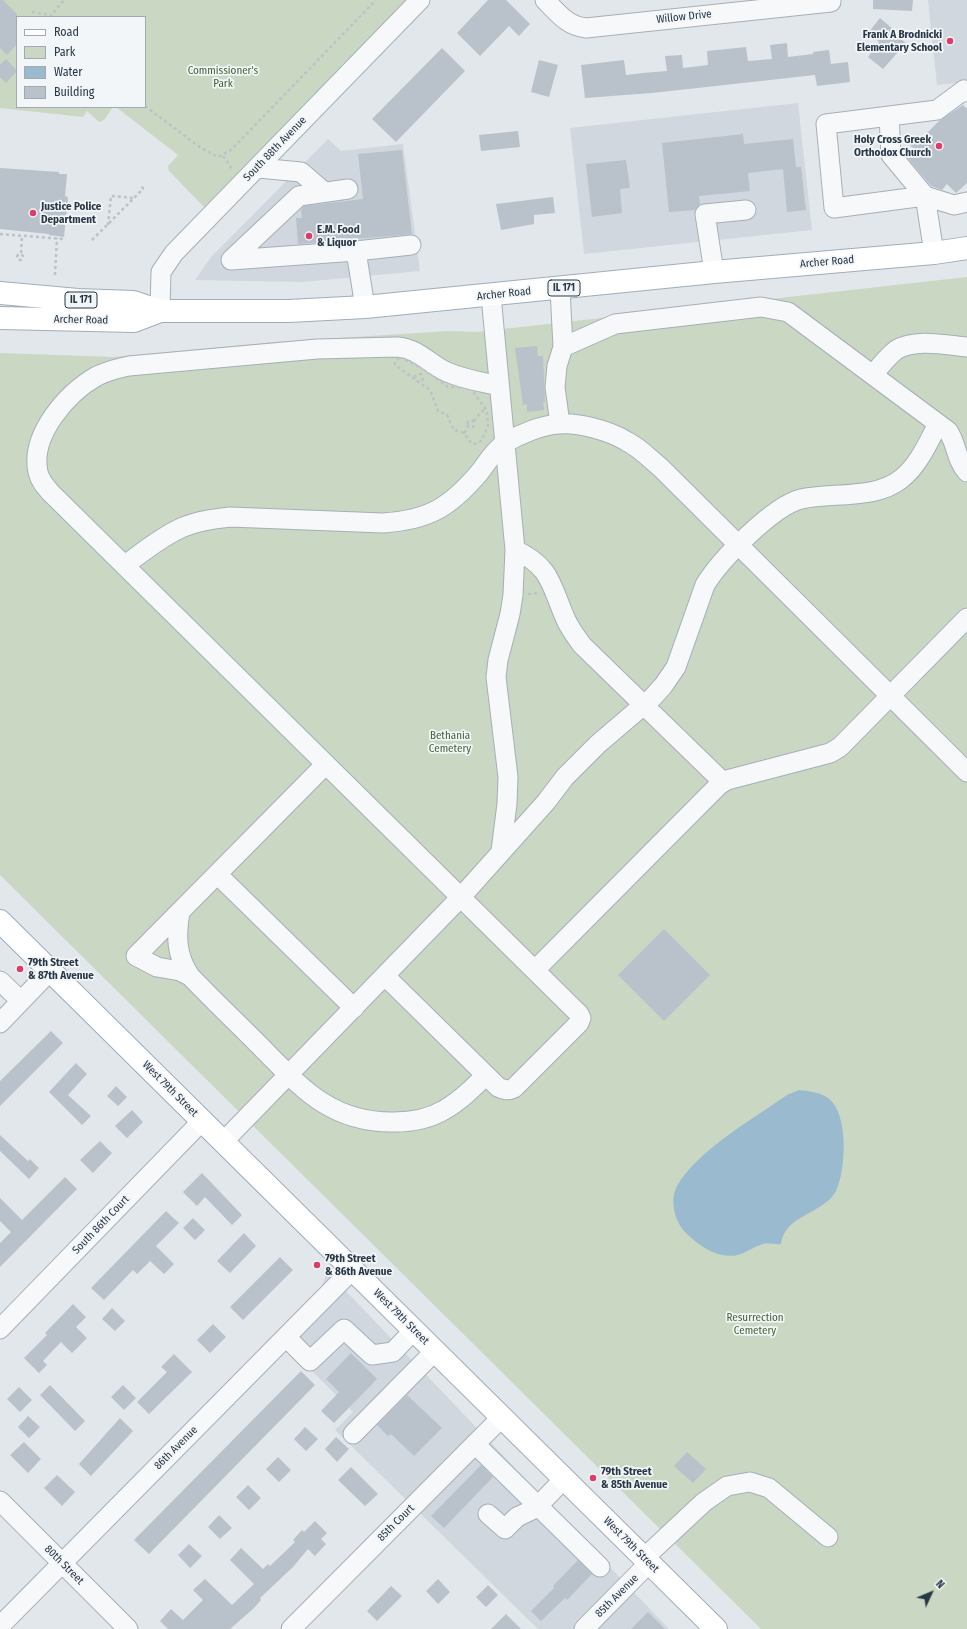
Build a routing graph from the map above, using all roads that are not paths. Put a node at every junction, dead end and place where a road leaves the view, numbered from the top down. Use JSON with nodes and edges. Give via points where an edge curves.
{"nodes":[{"id":1,"x":420,"y":0,"type":"edge"},
{"id":2,"x":545,"y":0,"type":"edge"},
{"id":3,"x":831,"y":0,"type":"edge"},
{"id":4,"x":967,"y":92,"type":"edge"},
{"id":5,"x":889,"y":116,"type":"junction"},
{"id":6,"x":258,"y":168,"type":"junction"},
{"id":7,"x":348,"y":189,"type":"dead end"},
{"id":8,"x":324,"y":192,"type":"junction"},
{"id":9,"x":925,"y":196,"type":"junction"},
{"id":10,"x":967,"y":202,"type":"edge"},
{"id":11,"x":746,"y":210,"type":"dead end"},
{"id":12,"x":411,"y":245,"type":"dead end"},
{"id":13,"x":967,"y":248,"type":"edge"},
{"id":14,"x":356,"y":250,"type":"junction"},
{"id":15,"x":934,"y":253,"type":"junction"},
{"id":16,"x":714,"y":272,"type":"junction"},
{"id":17,"x":560,"y":288,"type":"junction"},
{"id":18,"x":0,"y":293,"type":"edge"},
{"id":19,"x":491,"y":296,"type":"junction"},
{"id":20,"x":366,"y":307,"type":"junction"},
{"id":21,"x":160,"y":311,"type":"junction"},
{"id":22,"x":0,"y":318,"type":"edge"},
{"id":23,"x":563,"y":347,"type":"junction"},
{"id":24,"x":967,"y":347,"type":"edge"},
{"id":25,"x":873,"y":375,"type":"junction"},
{"id":26,"x":499,"y":386,"type":"junction"},
{"id":27,"x":560,"y":424,"type":"junction"},
{"id":28,"x":938,"y":424,"type":"junction"},
{"id":29,"x":505,"y":444,"type":"junction"},
{"id":30,"x":967,"y":472,"type":"edge"},
{"id":31,"x":739,"y":546,"type":"junction"},
{"id":32,"x":515,"y":550,"type":"junction"},
{"id":33,"x":124,"y":565,"type":"junction"},
{"id":34,"x":967,"y":618,"type":"edge"},
{"id":35,"x":891,"y":696,"type":"junction"},
{"id":36,"x":644,"y":705,"type":"junction"},
{"id":37,"x":326,"y":764,"type":"junction"},
{"id":38,"x":967,"y":772,"type":"edge"},
{"id":39,"x":723,"y":782,"type":"junction"},
{"id":40,"x":501,"y":851,"type":"junction"},
{"id":41,"x":217,"y":874,"type":"junction"},
{"id":42,"x":461,"y":897,"type":"junction"},
{"id":43,"x":180,"y":912,"type":"junction"},
{"id":44,"x":0,"y":921,"type":"edge"},
{"id":45,"x":535,"y":970,"type":"junction"},
{"id":46,"x":50,"y":971,"type":"junction"},
{"id":47,"x":190,"y":976,"type":"junction"},
{"id":48,"x":385,"y":976,"type":"junction"},
{"id":49,"x":0,"y":981,"type":"edge"},
{"id":50,"x":21,"y":1001,"type":"junction"},
{"id":51,"x":354,"y":1008,"type":"junction"},
{"id":52,"x":0,"y":1023,"type":"edge"},
{"id":53,"x":288,"y":1075,"type":"junction"},
{"id":54,"x":486,"y":1075,"type":"junction"},
{"id":55,"x":202,"y":1121,"type":"junction"},
{"id":56,"x":223,"y":1142,"type":"junction"},
{"id":57,"x":352,"y":1270,"type":"junction"},
{"id":58,"x":0,"y":1329,"type":"edge"},
{"id":59,"x":414,"y":1330,"type":"junction"},
{"id":60,"x":286,"y":1337,"type":"junction"},
{"id":61,"x":435,"y":1351,"type":"junction"},
{"id":62,"x":502,"y":1417,"type":"junction"},
{"id":63,"x":353,"y":1434,"type":"dead end"},
{"id":64,"x":475,"y":1444,"type":"junction"},
{"id":65,"x":564,"y":1479,"type":"junction"},
{"id":66,"x":0,"y":1501,"type":"edge"},
{"id":67,"x":539,"y":1505,"type":"junction"},
{"id":68,"x":488,"y":1514,"type":"dead end"},
{"id":69,"x":828,"y":1537,"type":"dead end"},
{"id":70,"x":647,"y":1561,"type":"junction"},
{"id":71,"x":62,"y":1564,"type":"junction"},
{"id":72,"x":600,"y":1567,"type":"dead end"},
{"id":73,"x":0,"y":1626,"type":"edge"},
{"id":74,"x":128,"y":1629,"type":"edge"},
{"id":75,"x":291,"y":1629,"type":"edge"},
{"id":76,"x":584,"y":1629,"type":"edge"},
{"id":77,"x":716,"y":1629,"type":"edge"}],
"edges":[{"from":1,"to":6,"type":"street","name":"South 88th Avenue"},
{"from":2,"to":3,"type":"street","name":"Willow Drive","via":[[567,22],[586,28]]},
{"from":4,"to":5,"type":"street","via":[[964,90],[937,110]]},
{"from":5,"to":9,"type":"street","via":[[891,155]]},
{"from":5,"to":9,"type":"street","via":[[826,124],[834,208]]},
{"from":6,"to":8,"type":"street","via":[[301,172]]},
{"from":6,"to":21,"type":"street","name":"South 88th Avenue","via":[[174,253],[161,272]]},
{"from":7,"to":8,"type":"street"},
{"from":8,"to":14,"type":"street","via":[[299,196],[231,260]]},
{"from":9,"to":10,"type":"street","via":[[954,205]]},
{"from":9,"to":15,"type":"street"},
{"from":11,"to":16,"type":"street","via":[[705,214]]},
{"from":12,"to":14,"type":"street"},
{"from":13,"to":15,"type":"main road","name":"Archer Road","number":"IL 171"},
{"from":14,"to":20,"type":"street","via":[[359,279]]},
{"from":15,"to":16,"type":"main road","name":"Archer Road","number":"IL 171"},
{"from":16,"to":17,"type":"main road","name":"Archer Road","number":"IL 171"},
{"from":17,"to":19,"type":"main road","name":"Archer Road","number":"IL 171"},
{"from":17,"to":23,"type":"street"},
{"from":18,"to":21,"type":"main road","name":"Archer Road","number":"IL 171","via":[[133,302]]},
{"from":19,"to":20,"type":"main road","name":"Archer Road","number":"IL 171"},
{"from":19,"to":26,"type":"street"},
{"from":20,"to":21,"type":"main road","name":"Archer Road","number":"IL 171","via":[[289,311]]},
{"from":21,"to":22,"type":"main road","name":"Archer Road","number":"IL 171","via":[[134,321]]},
{"from":23,"to":25,"type":"street","via":[[615,324],[761,307],[775,308],[788,312],[802,321]]},
{"from":23,"to":27,"type":"street","via":[[557,366],[555,387]]},
{"from":24,"to":25,"type":"street","via":[[910,345],[898,349],[888,357]]},
{"from":25,"to":28,"type":"street"},
{"from":26,"to":29,"type":"street"},
{"from":26,"to":33,"type":"street","via":[[447,372],[416,352],[397,347],[317,349],[113,369],[97,377],[69,398],[48,425],[37,458],[42,482]]},
{"from":27,"to":29,"type":"street","via":[[539,428]]},
{"from":27,"to":31,"type":"street","via":[[606,432],[626,440],[660,467]]},
{"from":28,"to":30,"type":"street","via":[[952,437],[958,458]]},
{"from":28,"to":31,"type":"street","via":[[918,460],[900,480],[876,490],[800,499],[787,504],[764,521]]},
{"from":29,"to":32,"type":"street"},
{"from":29,"to":33,"type":"street","via":[[466,488],[430,514],[406,521],[384,522],[230,517],[205,520],[176,531]]},
{"from":31,"to":35,"type":"street"},
{"from":31,"to":36,"type":"street","via":[[711,575],[705,585],[676,667],[663,686]]},
{"from":32,"to":36,"type":"street","via":[[543,568],[556,592],[567,622],[582,645]]},
{"from":32,"to":40,"type":"street","via":[[513,595],[496,677],[508,777]]},
{"from":33,"to":37,"type":"street"},
{"from":34,"to":35,"type":"street"},
{"from":35,"to":38,"type":"street"},
{"from":35,"to":39,"type":"street","via":[[850,738],[830,753]]},
{"from":36,"to":39,"type":"street"},
{"from":36,"to":40,"type":"street","via":[[582,759]]},
{"from":37,"to":41,"type":"street"},
{"from":37,"to":42,"type":"street"},
{"from":39,"to":45,"type":"street","via":[[709,793]]},
{"from":40,"to":42,"type":"street"},
{"from":41,"to":43,"type":"street"},
{"from":41,"to":51,"type":"street"},
{"from":42,"to":45,"type":"street"},
{"from":42,"to":48,"type":"street"},
{"from":43,"to":47,"type":"street","via":[[177,944],[183,966]]},
{"from":43,"to":47,"type":"street","via":[[136,956],[156,967],[180,971]]},
{"from":44,"to":46,"type":"main road","name":"West 79th Street"},
{"from":45,"to":54,"type":"street","via":[[579,1014],[579,1023],[514,1088],[509,1090],[498,1087]]},
{"from":46,"to":50,"type":"street"},
{"from":46,"to":55,"type":"main road","name":"West 79th Street"},
{"from":47,"to":53,"type":"street"},
{"from":48,"to":51,"type":"street"},
{"from":48,"to":54,"type":"street"},
{"from":49,"to":50,"type":"street"},
{"from":50,"to":52,"type":"street"},
{"from":51,"to":53,"type":"street"},
{"from":53,"to":54,"type":"street","via":[[313,1096],[351,1117],[375,1122],[405,1122],[425,1119],[444,1110],[465,1096]]},
{"from":53,"to":56,"type":"street"},
{"from":55,"to":56,"type":"main road","name":"West 79th Street"},
{"from":55,"to":58,"type":"street","name":"South 86th Court"},
{"from":56,"to":57,"type":"main road","name":"West 79th Street"},
{"from":57,"to":59,"type":"main road","name":"West 79th Street"},
{"from":57,"to":60,"type":"street","name":"86th Avenue"},
{"from":59,"to":60,"type":"street","via":[[393,1352],[372,1355],[344,1329],[310,1361]]},
{"from":59,"to":61,"type":"main road","name":"West 79th Street"},
{"from":60,"to":71,"type":"street","name":"86th Avenue"},
{"from":61,"to":62,"type":"main road","name":"West 79th Street"},
{"from":61,"to":63,"type":"street"},
{"from":62,"to":64,"type":"street","name":"85th Court"},
{"from":62,"to":65,"type":"main road","name":"West 79th Street"},
{"from":64,"to":67,"type":"street"},
{"from":64,"to":75,"type":"street","name":"85th Court"},
{"from":65,"to":67,"type":"street"},
{"from":65,"to":70,"type":"main road","name":"West 79th Street"},
{"from":66,"to":71,"type":"street","name":"80th Street"},
{"from":67,"to":68,"type":"street","via":[[517,1517],[504,1529]]},
{"from":67,"to":72,"type":"street"},
{"from":69,"to":70,"type":"street","name":"85th Avenue","via":[[769,1488],[750,1482],[727,1486],[704,1502]]},
{"from":70,"to":76,"type":"street","name":"85th Avenue"},
{"from":70,"to":77,"type":"main road","name":"West 79th Street"},
{"from":71,"to":73,"type":"street","name":"86th Avenue"},
{"from":71,"to":74,"type":"street","name":"80th Street"}]}
